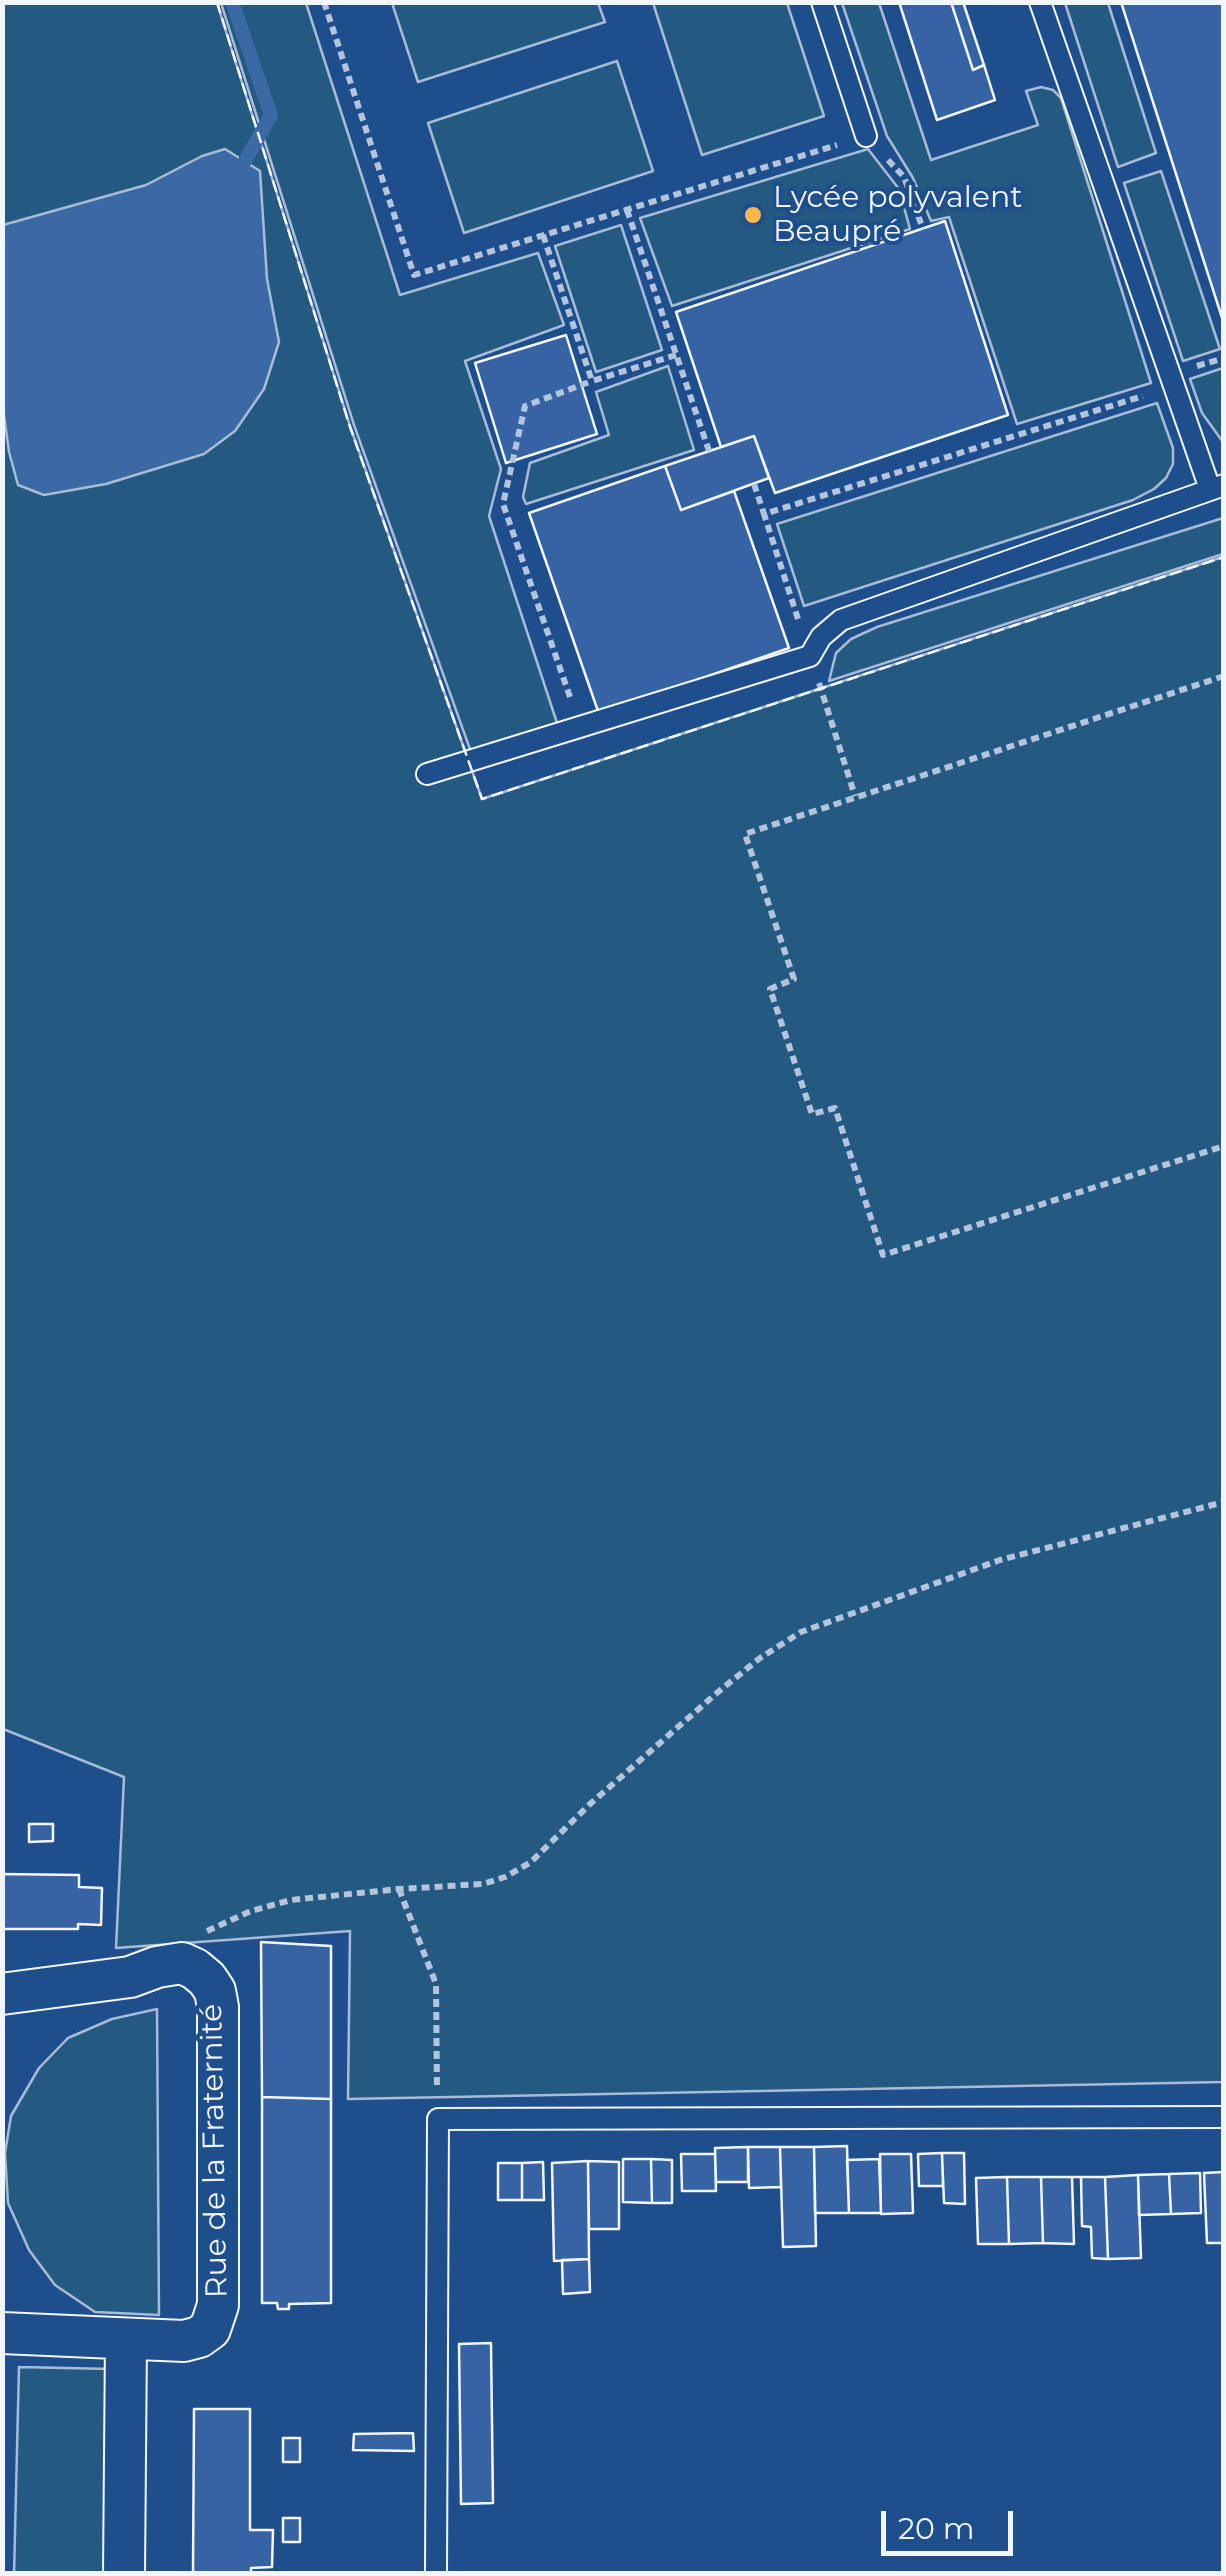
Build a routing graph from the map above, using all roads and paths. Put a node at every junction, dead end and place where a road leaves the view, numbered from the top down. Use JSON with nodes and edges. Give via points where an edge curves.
{"nodes":[{"id":1,"x":324,"y":2,"type":"edge"},
{"id":2,"x":822,"y":2,"type":"edge"},
{"id":3,"x":1040,"y":2,"type":"edge"},
{"id":4,"x":866,"y":136,"type":"junction"},
{"id":5,"x":626,"y":210,"type":"junction"},
{"id":6,"x":922,"y":229,"type":"dead end"},
{"id":7,"x":543,"y":235,"type":"junction"},
{"id":8,"x":676,"y":354,"type":"junction"},
{"id":9,"x":1170,"y":379,"type":"junction"},
{"id":10,"x":592,"y":381,"type":"junction"},
{"id":11,"x":710,"y":451,"type":"dead end"},
{"id":12,"x":754,"y":484,"type":"dead end"},
{"id":13,"x":1217,"y":487,"type":"edge"},
{"id":14,"x":764,"y":514,"type":"junction"},
{"id":15,"x":810,"y":656,"type":"junction"},
{"id":16,"x":1224,"y":676,"type":"edge"},
{"id":17,"x":581,"y":726,"type":"junction"},
{"id":18,"x":427,"y":774,"type":"dead end"},
{"id":19,"x":855,"y":796,"type":"junction"},
{"id":20,"x":1224,"y":1146,"type":"edge"},
{"id":21,"x":1224,"y":1502,"type":"edge"},
{"id":22,"x":399,"y":1888,"type":"junction"},
{"id":23,"x":158,"y":1967,"type":"junction"},
{"id":24,"x":2,"y":1994,"type":"edge"},
{"id":25,"x":1224,"y":2117,"type":"edge"},
{"id":26,"x":438,"y":2119,"type":"junction"},
{"id":27,"x":2,"y":2333,"type":"edge"},
{"id":28,"x":126,"y":2338,"type":"junction"},
{"id":29,"x":124,"y":2574,"type":"edge"},
{"id":30,"x":436,"y":2574,"type":"edge"}],
"edges":[{"from":1,"to":7,"type":"path","via":[[414,275]]},
{"from":2,"to":4,"type":"lane"},
{"from":3,"to":9,"type":"lane"},
{"from":4,"to":5,"type":"path"},
{"from":4,"to":6,"type":"path","via":[[904,177]]},
{"from":5,"to":7,"type":"path"},
{"from":5,"to":8,"type":"path"},
{"from":7,"to":10,"type":"path"},
{"from":8,"to":10,"type":"path"},
{"from":8,"to":11,"type":"path"},
{"from":9,"to":13,"type":"lane"},
{"from":9,"to":14,"type":"path","via":[[1152,394]]},
{"from":10,"to":17,"type":"path","via":[[525,406],[504,504]]},
{"from":12,"to":14,"type":"path"},
{"from":13,"to":15,"type":"lane","via":[[841,620]]},
{"from":14,"to":15,"type":"path"},
{"from":15,"to":17,"type":"lane"},
{"from":15,"to":19,"type":"path"},
{"from":16,"to":19,"type":"path"},
{"from":17,"to":18,"type":"lane"},
{"from":19,"to":20,"type":"path","via":[[745,834],[794,979],[770,988],[812,1114],[835,1108],[883,1256]]},
{"from":21,"to":22,"type":"path","via":[[1000,1560],[800,1632],[718,1692],[531,1862],[483,1884]]},
{"from":22,"to":23,"type":"path","via":[[250,1911],[217,1924]]},
{"from":22,"to":26,"type":"path","via":[[436,1984]]},
{"from":23,"to":24,"type":"street","name":"Rue de la Fraternité","via":[[105,1982]]},
{"from":23,"to":28,"type":"street","name":"Rue de la Fraternité","via":[[195,1968],[215,1991],[218,2006],[218,2305],[200,2337]]},
{"from":25,"to":26,"type":"lane"},
{"from":26,"to":30,"type":"lane"},
{"from":27,"to":28,"type":"street","name":"Rue de la Fraternité"},
{"from":28,"to":29,"type":"street"}]}
